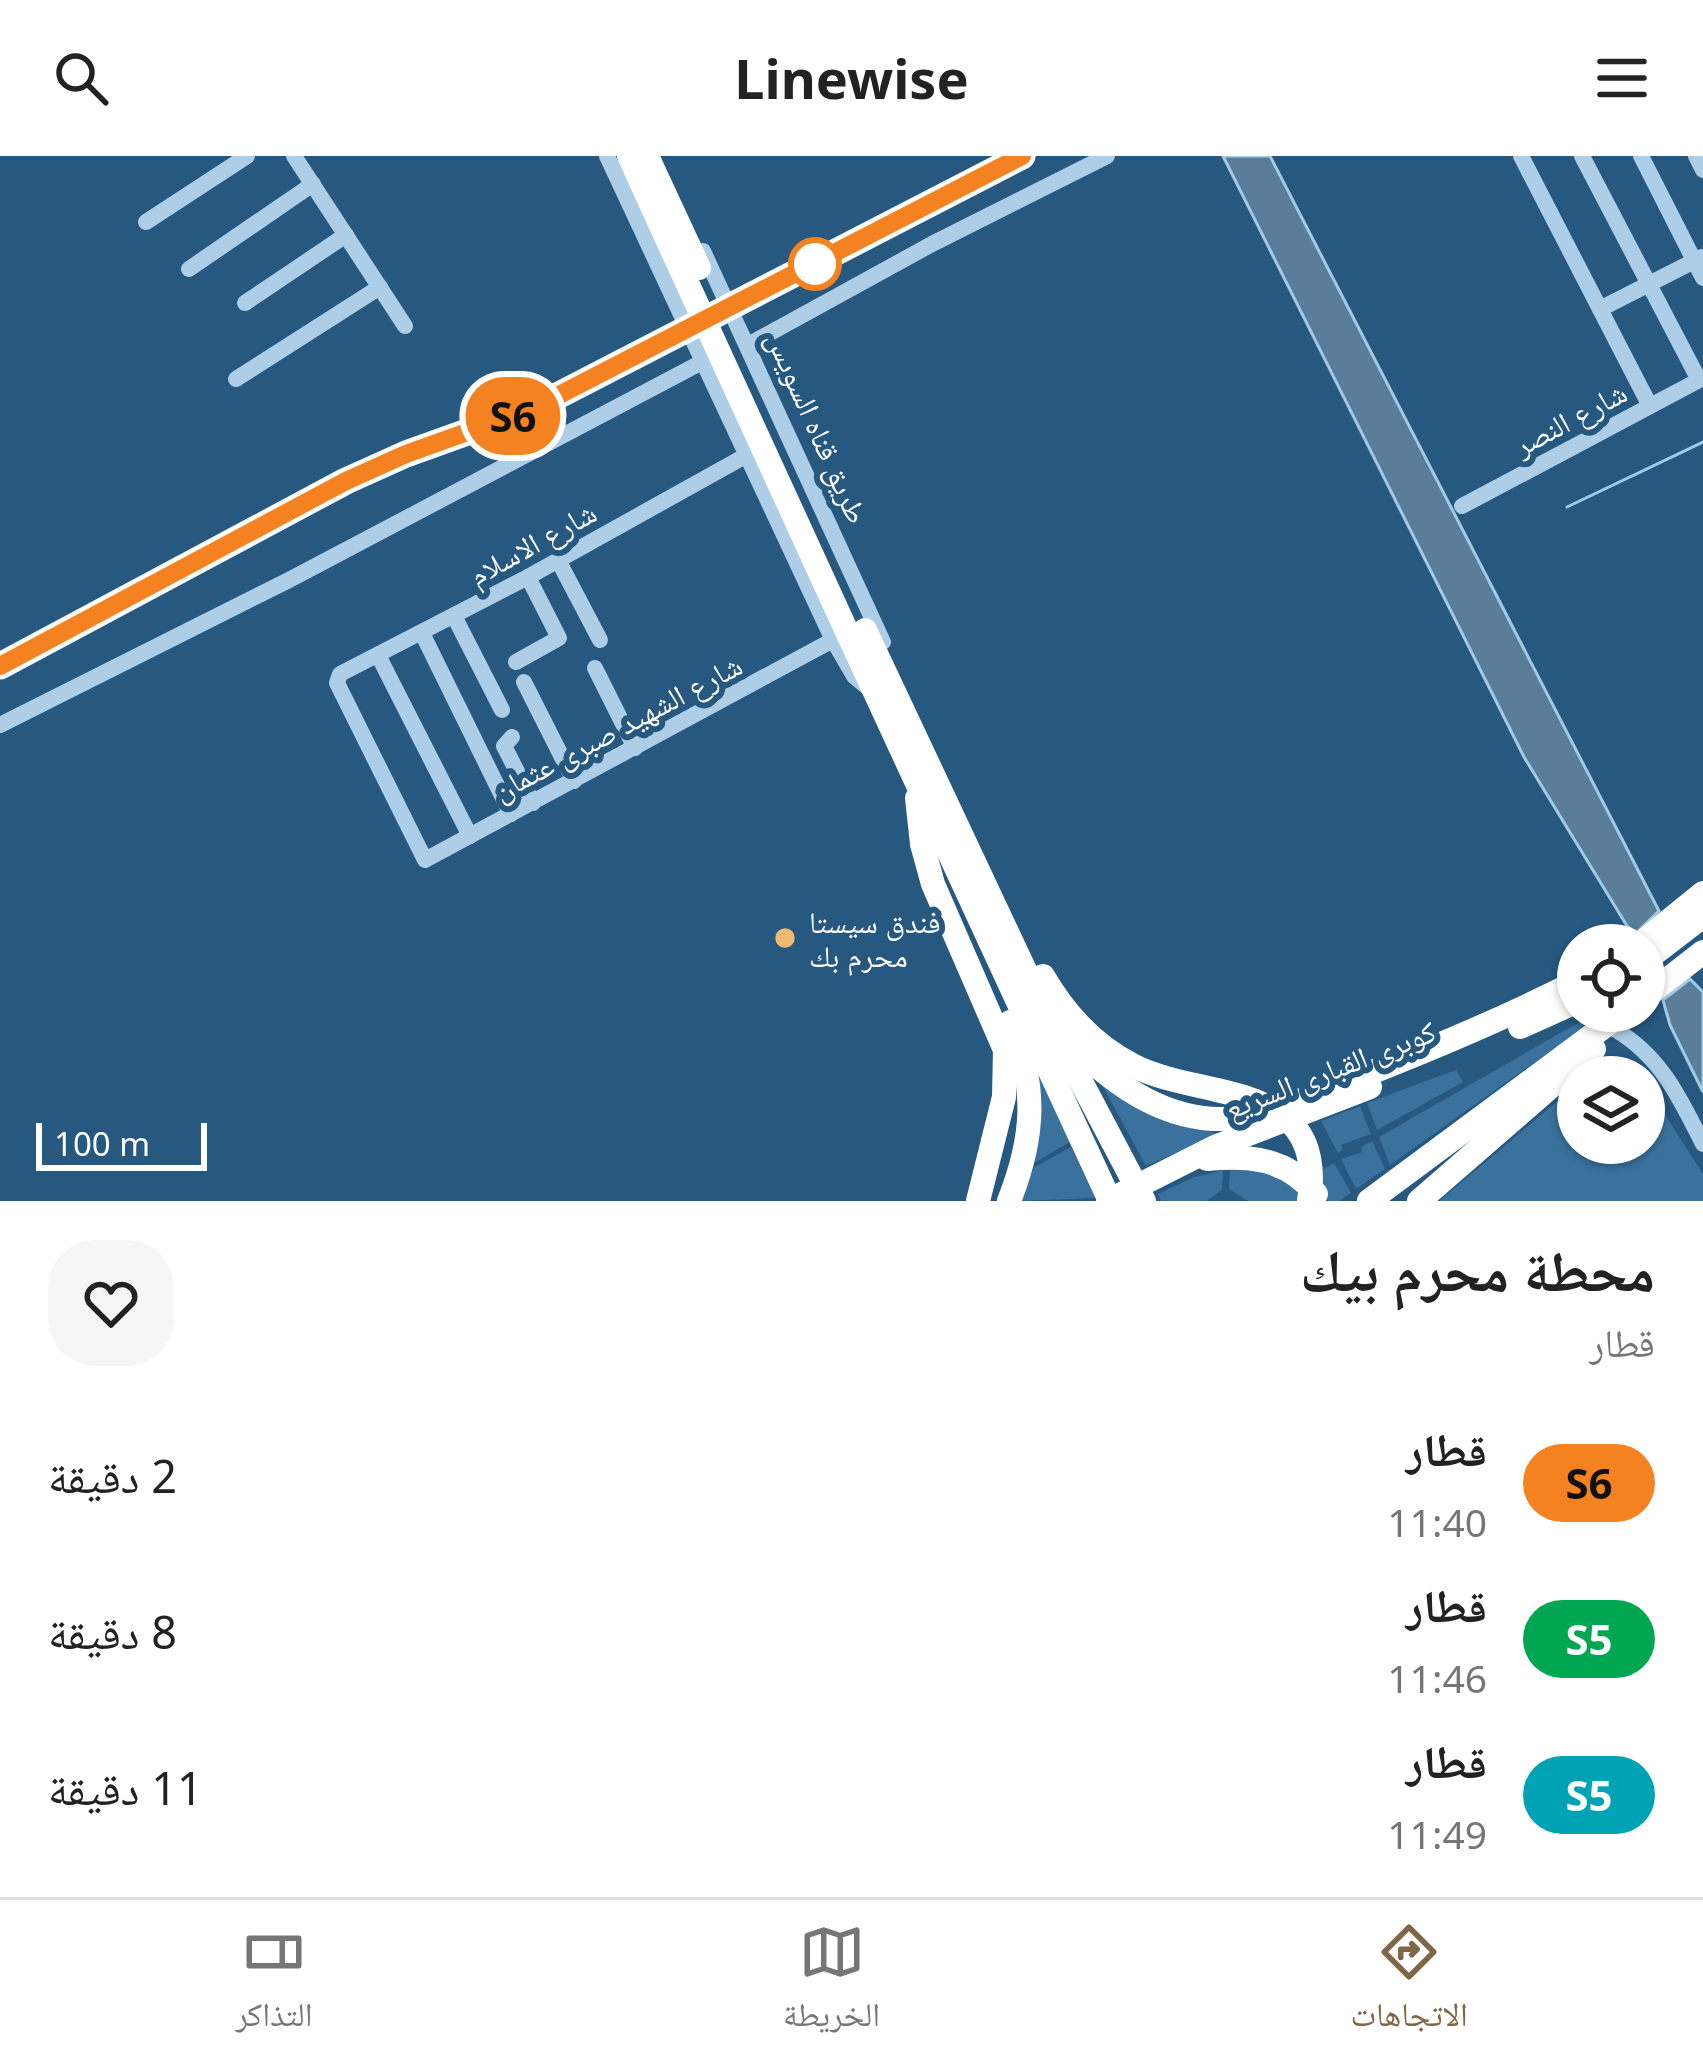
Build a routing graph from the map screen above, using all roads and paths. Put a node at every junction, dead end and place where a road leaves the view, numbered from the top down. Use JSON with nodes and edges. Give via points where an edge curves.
{"nodes":[{"id":1,"x":294,"y":156,"type":"edge"},
{"id":2,"x":608,"y":156,"type":"edge"},
{"id":3,"x":629,"y":156,"type":"edge"},
{"id":4,"x":652,"y":156,"type":"edge"},
{"id":5,"x":1107,"y":156,"type":"edge"},
{"id":6,"x":1521,"y":156,"type":"edge"},
{"id":7,"x":1582,"y":156,"type":"edge"},
{"id":8,"x":1641,"y":156,"type":"edge"},
{"id":9,"x":1696,"y":156,"type":"edge"},
{"id":10,"x":242,"y":157,"type":"edge"},
{"id":11,"x":1703,"y":170,"type":"edge"},
{"id":12,"x":313,"y":184,"type":"junction"},
{"id":13,"x":146,"y":222,"type":"dead end"},
{"id":14,"x":346,"y":235,"type":"junction"},
{"id":15,"x":1699,"y":258,"type":"edge"},
{"id":16,"x":188,"y":269,"type":"dead end"},
{"id":17,"x":1703,"y":278,"type":"edge"},
{"id":18,"x":1649,"y":284,"type":"junction"},
{"id":19,"x":380,"y":286,"type":"junction"},
{"id":20,"x":244,"y":303,"type":"dead end"},
{"id":21,"x":1600,"y":309,"type":"junction"},
{"id":22,"x":405,"y":326,"type":"dead end"},
{"id":23,"x":748,"y":345,"type":"junction"},
{"id":24,"x":704,"y":361,"type":"junction"},
{"id":25,"x":1701,"y":379,"type":"edge"},
{"id":26,"x":236,"y":380,"type":"dead end"},
{"id":27,"x":1649,"y":406,"type":"junction"},
{"id":28,"x":747,"y":455,"type":"junction"},
{"id":29,"x":1462,"y":506,"type":"dead end"},
{"id":30,"x":558,"y":560,"type":"junction"},
{"id":31,"x":528,"y":577,"type":"junction"},
{"id":32,"x":454,"y":616,"type":"junction"},
{"id":33,"x":422,"y":633,"type":"junction"},
{"id":34,"x":849,"y":636,"type":"junction"},
{"id":35,"x":600,"y":640,"type":"dead end"},
{"id":36,"x":377,"y":655,"type":"junction"},
{"id":37,"x":516,"y":662,"type":"dead end"},
{"id":38,"x":595,"y":668,"type":"dead end"},
{"id":39,"x":524,"y":682,"type":"dead end"},
{"id":40,"x":502,"y":710,"type":"dead end"},
{"id":41,"x":0,"y":725,"type":"edge"},
{"id":42,"x":913,"y":726,"type":"junction"},
{"id":43,"x":512,"y":736,"type":"dead end"},
{"id":44,"x":635,"y":748,"type":"junction"},
{"id":45,"x":574,"y":781,"type":"junction"},
{"id":46,"x":916,"y":783,"type":"junction"},
{"id":47,"x":533,"y":803,"type":"junction"},
{"id":48,"x":950,"y":809,"type":"junction"},
{"id":49,"x":512,"y":814,"type":"junction"},
{"id":50,"x":919,"y":824,"type":"junction"},
{"id":51,"x":470,"y":836,"type":"junction"},
{"id":52,"x":425,"y":860,"type":"joint"},
{"id":53,"x":1703,"y":893,"type":"edge"},
{"id":54,"x":1703,"y":916,"type":"edge"},
{"id":55,"x":1665,"y":924,"type":"edge"},
{"id":56,"x":1665,"y":945,"type":"edge"},
{"id":57,"x":1703,"y":952,"type":"edge"},
{"id":58,"x":1665,"y":983,"type":"edge"},
{"id":59,"x":1557,"y":991,"type":"edge"},
{"id":60,"x":1557,"y":1010,"type":"edge"},
{"id":61,"x":1047,"y":1017,"type":"junction"},
{"id":62,"x":1601,"y":1032,"type":"edge"},
{"id":63,"x":1608,"y":1032,"type":"edge"},
{"id":64,"x":1631,"y":1032,"type":"edge"},
{"id":65,"x":1703,"y":1144,"type":"edge"},
{"id":66,"x":1183,"y":1161,"type":"junction"},
{"id":67,"x":978,"y":1201,"type":"edge"},
{"id":68,"x":1009,"y":1201,"type":"edge"},
{"id":69,"x":1109,"y":1201,"type":"edge"},
{"id":70,"x":1144,"y":1201,"type":"edge"},
{"id":71,"x":1309,"y":1201,"type":"edge"},
{"id":72,"x":1320,"y":1201,"type":"edge"},
{"id":73,"x":1369,"y":1201,"type":"edge"},
{"id":74,"x":1419,"y":1201,"type":"edge"}],
"edges":[{"from":1,"to":12,"type":"street"},
{"from":2,"to":24,"type":"street","name":"طريق قناه السويس"},
{"from":3,"to":34,"type":"highway","bridge":true},
{"from":4,"to":23,"type":"street","name":"طريق قناه السويس"},
{"from":4,"to":34,"type":"highway","bridge":true},
{"from":5,"to":23,"type":"street"},
{"from":6,"to":21,"type":"street"},
{"from":7,"to":18,"type":"street"},
{"from":8,"to":15,"type":"street"},
{"from":9,"to":11,"type":"street"},
{"from":10,"to":13,"type":"street"},
{"from":12,"to":14,"type":"street"},
{"from":12,"to":16,"type":"street"},
{"from":14,"to":19,"type":"street"},
{"from":14,"to":20,"type":"street"},
{"from":15,"to":17,"type":"street"},
{"from":15,"to":18,"type":"street"},
{"from":18,"to":21,"type":"street"},
{"from":18,"to":25,"type":"street"},
{"from":19,"to":22,"type":"street"},
{"from":19,"to":26,"type":"street"},
{"from":21,"to":27,"type":"street"},
{"from":23,"to":42,"type":"street","name":"طريق قناه السويس","via":[[904,687]]},
{"from":24,"to":28,"type":"street","name":"طريق قناه السويس"},
{"from":24,"to":41,"type":"street"},
{"from":25,"to":27,"type":"street","name":"شارع النصر"},
{"from":27,"to":29,"type":"street","name":"شارع النصر"},
{"from":28,"to":30,"type":"street","name":"شارع الاسلام"},
{"from":28,"to":34,"type":"street","name":"طريق قناه السويس"},
{"from":30,"to":31,"type":"street","name":"شارع الاسلام"},
{"from":30,"to":35,"type":"street"},
{"from":31,"to":32,"type":"street","name":"شارع الاسلام"},
{"from":31,"to":37,"type":"street","via":[[559,638]]},
{"from":32,"to":33,"type":"street","name":"شارع الاسلام"},
{"from":32,"to":40,"type":"street"},
{"from":33,"to":36,"type":"street","name":"شارع الاسلام"},
{"from":33,"to":49,"type":"street"},
{"from":34,"to":42,"type":"highway","name":"طريق قناه السويس"},
{"from":34,"to":44,"type":"street","name":"شارع الشهيد صبرى عثمان"},
{"from":34,"to":46,"type":"highway","name":"طريق قناه السويس"},
{"from":36,"to":51,"type":"street"},
{"from":36,"to":52,"type":"street","name":"شارع الاسلام","via":[[340,674],[338,683]]},
{"from":38,"to":44,"type":"street"},
{"from":39,"to":45,"type":"street"},
{"from":42,"to":48,"type":"highway","name":"طريق قناه السويس"},
{"from":43,"to":47,"type":"street","via":[[504,746]]},
{"from":44,"to":45,"type":"street","name":"شارع الشهيد صبرى عثمان"},
{"from":45,"to":47,"type":"street","name":"شارع الشهيد صبرى عثمان"},
{"from":46,"to":50,"type":"highway"},
{"from":46,"to":69,"type":"highway","name":"طريق قناه السويس"},
{"from":47,"to":49,"type":"street","name":"شارع الشهيد صبرى عثمان"},
{"from":48,"to":61,"type":"highway","name":"طريق قناه السويس"},
{"from":48,"to":71,"type":"highway","bridge":true,"via":[[988,859],[1043,976],[1081,1028],[1114,1055],[1174,1081],[1246,1095],[1286,1119],[1308,1160]]},
{"from":49,"to":51,"type":"street","name":"شارع الشهيد صبرى عثمان"},
{"from":50,"to":67,"type":"highway","via":[[933,884],[1005,1050],[1004,1097]]},
{"from":50,"to":68,"type":"highway","via":[[1023,1050],[1032,1108]]},
{"from":51,"to":52,"type":"street","name":"شارع الشهيد صبرى عثمان"},
{"from":53,"to":55,"type":"highway"},
{"from":54,"to":56,"type":"highway"},
{"from":57,"to":58,"type":"highway"},
{"from":59,"to":61,"type":"highway","via":[[1448,1044],[1227,1119],[1178,1113],[1126,1088]]},
{"from":60,"to":66,"type":"highway","name":"كوبرى القبارى السريع","bridge":true},
{"from":61,"to":70,"type":"highway","name":"طريق قناه السويس"},
{"from":62,"to":73,"type":"highway"},
{"from":63,"to":74,"type":"highway"},
{"from":64,"to":65,"type":"street","via":[[1664,1071]]},
{"from":66,"to":69,"type":"highway","name":"كوبرى القبارى السريع","bridge":true},
{"from":66,"to":72,"type":"highway","bridge":true,"via":[[1265,1160],[1297,1174]]}]}
